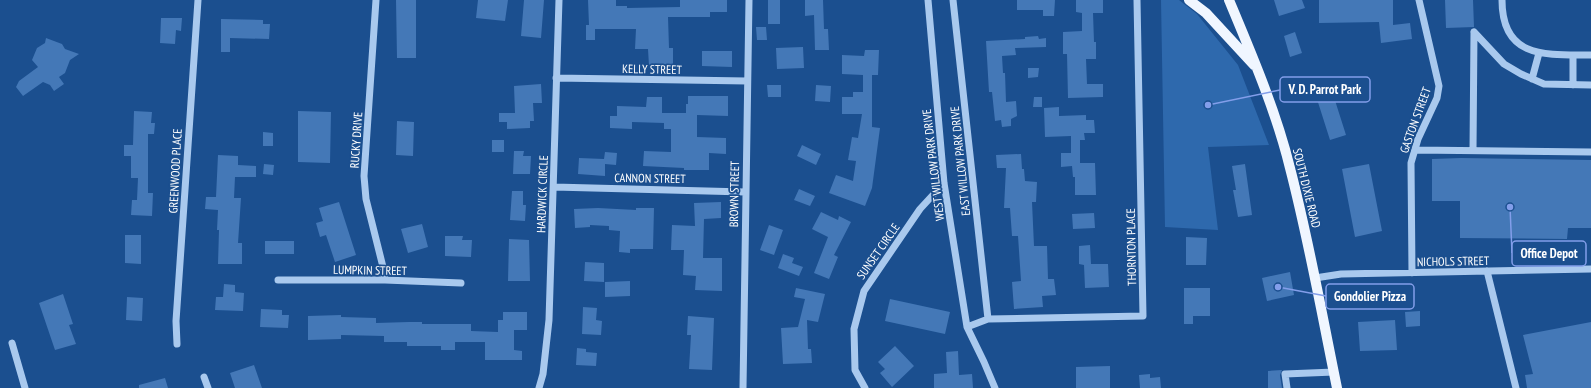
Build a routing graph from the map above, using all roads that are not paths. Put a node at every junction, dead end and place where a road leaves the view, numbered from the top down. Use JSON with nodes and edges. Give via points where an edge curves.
{"nodes":[{"id":1,"x":198,"y":0,"type":"edge"},
{"id":2,"x":376,"y":0,"type":"edge"},
{"id":3,"x":559,"y":0,"type":"edge"},
{"id":4,"x":749,"y":0,"type":"edge"},
{"id":5,"x":928,"y":0,"type":"edge"},
{"id":6,"x":953,"y":0,"type":"edge"},
{"id":7,"x":1137,"y":0,"type":"edge"},
{"id":8,"x":1189,"y":0,"type":"edge"},
{"id":9,"x":1229,"y":0,"type":"edge"},
{"id":10,"x":1420,"y":0,"type":"edge"},
{"id":11,"x":1502,"y":0,"type":"edge"},
{"id":12,"x":1539,"y":53,"type":"junction"},
{"id":13,"x":1572,"y":55,"type":"junction"},
{"id":14,"x":1591,"y":55,"type":"edge"},
{"id":15,"x":1258,"y":69,"type":"junction"},
{"id":16,"x":556,"y":78,"type":"junction"},
{"id":17,"x":1532,"y":79,"type":"junction"},
{"id":18,"x":747,"y":82,"type":"junction"},
{"id":19,"x":1573,"y":85,"type":"junction"},
{"id":20,"x":1591,"y":85,"type":"edge"},
{"id":21,"x":1414,"y":150,"type":"junction"},
{"id":22,"x":1473,"y":150,"type":"junction"},
{"id":23,"x":1591,"y":152,"type":"edge"},
{"id":24,"x":944,"y":183,"type":"junction"},
{"id":25,"x":554,"y":187,"type":"junction"},
{"id":26,"x":745,"y":192,"type":"junction"},
{"id":27,"x":1591,"y":269,"type":"edge"},
{"id":28,"x":1487,"y":271,"type":"junction"},
{"id":29,"x":1412,"y":273,"type":"junction"},
{"id":30,"x":1315,"y":278,"type":"junction"},
{"id":31,"x":278,"y":280,"type":"dead end"},
{"id":32,"x":385,"y":280,"type":"junction"},
{"id":33,"x":461,"y":283,"type":"dead end"},
{"id":34,"x":988,"y":319,"type":"junction"},
{"id":35,"x":967,"y":328,"type":"junction"},
{"id":36,"x":12,"y":343,"type":"dead end"},
{"id":37,"x":177,"y":344,"type":"dead end"},
{"id":38,"x":1334,"y":372,"type":"junction"},
{"id":39,"x":204,"y":377,"type":"dead end"},
{"id":40,"x":25,"y":388,"type":"edge"},
{"id":41,"x":208,"y":388,"type":"edge"},
{"id":42,"x":539,"y":388,"type":"edge"},
{"id":43,"x":742,"y":388,"type":"edge"},
{"id":44,"x":864,"y":388,"type":"edge"},
{"id":45,"x":995,"y":388,"type":"edge"},
{"id":46,"x":1287,"y":388,"type":"edge"},
{"id":47,"x":1337,"y":388,"type":"edge"},
{"id":48,"x":1516,"y":388,"type":"edge"}],
"edges":[{"from":1,"to":37,"type":"street","name":"GREENWOOD PLACE","via":[[176,321]]},
{"from":2,"to":32,"type":"street","name":"RUCKY DRIVE","via":[[364,176],[366,199]]},
{"from":3,"to":16,"type":"street","name":"HARDWICK CIRCLE"},
{"from":4,"to":18,"type":"street","name":"BROWN STREET"},
{"from":5,"to":24,"type":"street","name":"WEST WILLOW PARK DRIVE"},
{"from":6,"to":34,"type":"street","name":"EAST WILLOW PARK DRIVE"},
{"from":7,"to":34,"type":"street","name":"THORNTON PLACE","via":[[1143,316]]},
{"from":8,"to":15,"type":"main road","via":[[1206,13]]},
{"from":9,"to":15,"type":"main road","name":"SOUTH DIXIE ROAD"},
{"from":10,"to":21,"type":"street","name":"GASTON STREET","via":[[1439,86],[1437,98]]},
{"from":11,"to":12,"type":"street","via":[[1504,20],[1509,32],[1516,42],[1526,49]]},
{"from":12,"to":13,"type":"street"},
{"from":12,"to":17,"type":"street"},
{"from":13,"to":14,"type":"street"},
{"from":13,"to":19,"type":"street"},
{"from":15,"to":30,"type":"main road","name":"SOUTH DIXIE ROAD","via":[[1290,167]]},
{"from":16,"to":18,"type":"street","name":"KELLY STREET"},
{"from":16,"to":25,"type":"street","name":"HARDWICK CIRCLE"},
{"from":17,"to":19,"type":"street","via":[[1544,84]]},
{"from":17,"to":22,"type":"street","via":[[1504,64],[1474,32]]},
{"from":18,"to":26,"type":"street","name":"BROWN STREET"},
{"from":19,"to":20,"type":"street"},
{"from":21,"to":22,"type":"street"},
{"from":21,"to":29,"type":"street","name":"GASTON STREET"},
{"from":22,"to":23,"type":"street"},
{"from":24,"to":35,"type":"street","name":"WEST WILLOW PARK DRIVE"},
{"from":24,"to":44,"type":"street","name":"SUNSET CIRCLE","via":[[920,209],[864,291],[854,329],[855,370]]},
{"from":25,"to":26,"type":"street","name":"CANNON STREET"},
{"from":25,"to":42,"type":"street","name":"HARDWICK CIRCLE","via":[[549,320]]},
{"from":26,"to":43,"type":"street","name":"BROWN STREET"},
{"from":27,"to":28,"type":"street","name":"NICHOLS STREET"},
{"from":28,"to":29,"type":"street","name":"NICHOLS STREET"},
{"from":28,"to":48,"type":"street"},
{"from":29,"to":30,"type":"street","name":"NICHOLS STREET","via":[[1341,274]]},
{"from":30,"to":38,"type":"main road","name":"SOUTH DIXIE ROAD"},
{"from":31,"to":32,"type":"street","name":"LUMPKIN STREET"},
{"from":32,"to":33,"type":"street","name":"LUMPKIN STREET"},
{"from":34,"to":35,"type":"street","name":"THORNTON PLACE"},
{"from":35,"to":45,"type":"street"},
{"from":36,"to":40,"type":"street"},
{"from":38,"to":46,"type":"street","via":[[1285,374]]},
{"from":38,"to":47,"type":"main road","name":"SOUTH DIXIE ROAD"},
{"from":39,"to":41,"type":"street"}]}
